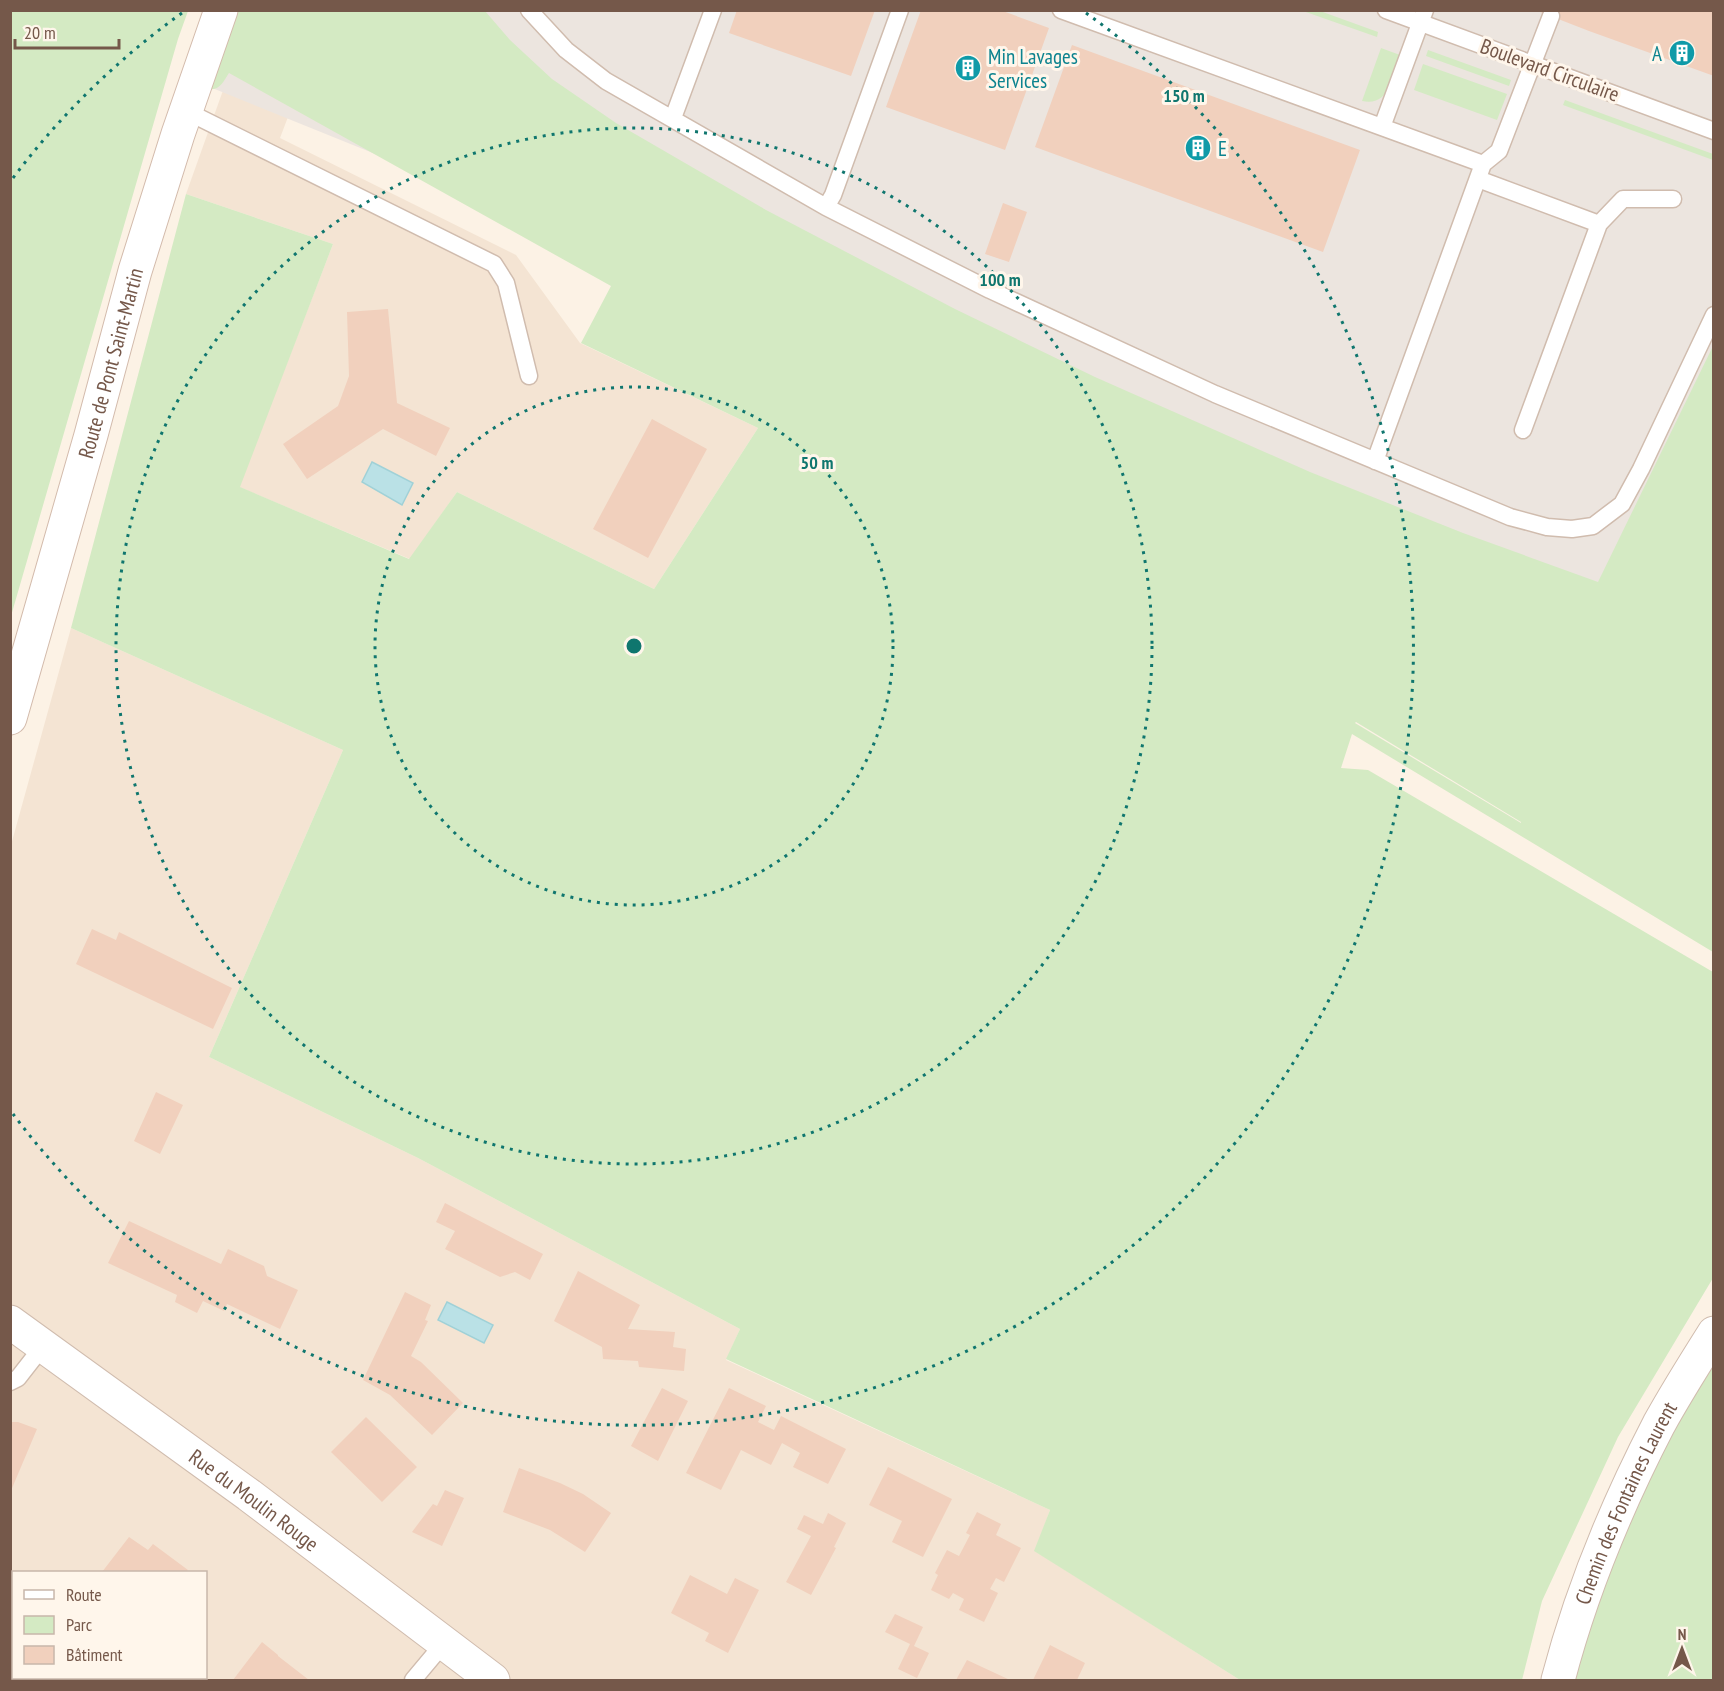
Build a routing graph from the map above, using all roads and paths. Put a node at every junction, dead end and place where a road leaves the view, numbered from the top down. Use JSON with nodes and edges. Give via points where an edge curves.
{"nodes":[{"id":1,"x":221,"y":10,"type":"edge"},
{"id":2,"x":530,"y":10,"type":"edge"},
{"id":3,"x":713,"y":10,"type":"edge"},
{"id":4,"x":900,"y":10,"type":"edge"},
{"id":5,"x":1061,"y":10,"type":"edge"},
{"id":6,"x":1386,"y":10,"type":"edge"},
{"id":7,"x":1551,"y":16,"type":"dead end"},
{"id":8,"x":1423,"y":17,"type":"edge"},
{"id":9,"x":1533,"y":64,"type":"junction"},
{"id":10,"x":186,"y":111,"type":"junction"},
{"id":11,"x":673,"y":118,"type":"junction"},
{"id":12,"x":1382,"y":127,"type":"junction"},
{"id":13,"x":1713,"y":131,"type":"edge"},
{"id":14,"x":1480,"y":172,"type":"junction"},
{"id":15,"x":1673,"y":198,"type":"dead end"},
{"id":16,"x":826,"y":207,"type":"junction"},
{"id":17,"x":1599,"y":224,"type":"junction"},
{"id":18,"x":1713,"y":315,"type":"edge"},
{"id":19,"x":529,"y":376,"type":"dead end"},
{"id":20,"x":1523,"y":430,"type":"dead end"},
{"id":21,"x":1375,"y":461,"type":"junction"},
{"id":22,"x":10,"y":718,"type":"edge"},
{"id":23,"x":10,"y":1322,"type":"edge"},
{"id":24,"x":1713,"y":1333,"type":"edge"},
{"id":25,"x":43,"y":1346,"type":"junction"},
{"id":26,"x":10,"y":1382,"type":"edge"},
{"id":27,"x":444,"y":1643,"type":"junction"},
{"id":28,"x":413,"y":1680,"type":"edge"},
{"id":29,"x":493,"y":1680,"type":"edge"},
{"id":30,"x":1558,"y":1680,"type":"edge"}],
"edges":[{"from":1,"to":10,"type":"street","name":"Route de Pont Saint-Martin"},
{"from":2,"to":11,"type":"lane","via":[[566,50],[606,81]]},
{"from":3,"to":11,"type":"lane"},
{"from":4,"to":16,"type":"lane"},
{"from":5,"to":12,"type":"lane"},
{"from":6,"to":8,"type":"lane","name":"Boulevard Circulaire"},
{"from":7,"to":9,"type":"lane"},
{"from":8,"to":9,"type":"lane","name":"Boulevard Circulaire"},
{"from":8,"to":12,"type":"lane"},
{"from":9,"to":13,"type":"lane","name":"Boulevard Circulaire"},
{"from":9,"to":14,"type":"lane","via":[[1499,151]]},
{"from":10,"to":19,"type":"lane","via":[[494,264],[506,283]]},
{"from":10,"to":22,"type":"street","name":"Route de Pont Saint-Martin","via":[[135,271]]},
{"from":11,"to":16,"type":"lane"},
{"from":12,"to":14,"type":"lane"},
{"from":14,"to":17,"type":"lane"},
{"from":14,"to":21,"type":"lane"},
{"from":15,"to":17,"type":"lane","via":[[1623,199]]},
{"from":16,"to":21,"type":"lane","via":[[1095,340]]},
{"from":17,"to":20,"type":"lane"},
{"from":18,"to":21,"type":"lane","via":[[1622,504],[1593,526],[1547,527],[1510,517]]},
{"from":23,"to":25,"type":"street","name":"Rue du Moulin Rouge"},
{"from":24,"to":30,"type":"street","name":"Chemin des Fontaines Laurent","via":[[1660,1423],[1621,1502]]},
{"from":25,"to":26,"type":"lane","via":[[18,1378]]},
{"from":25,"to":27,"type":"street","name":"Rue du Moulin Rouge"},
{"from":27,"to":28,"type":"lane"},
{"from":27,"to":29,"type":"street","name":"Rue du Moulin Rouge"}]}
